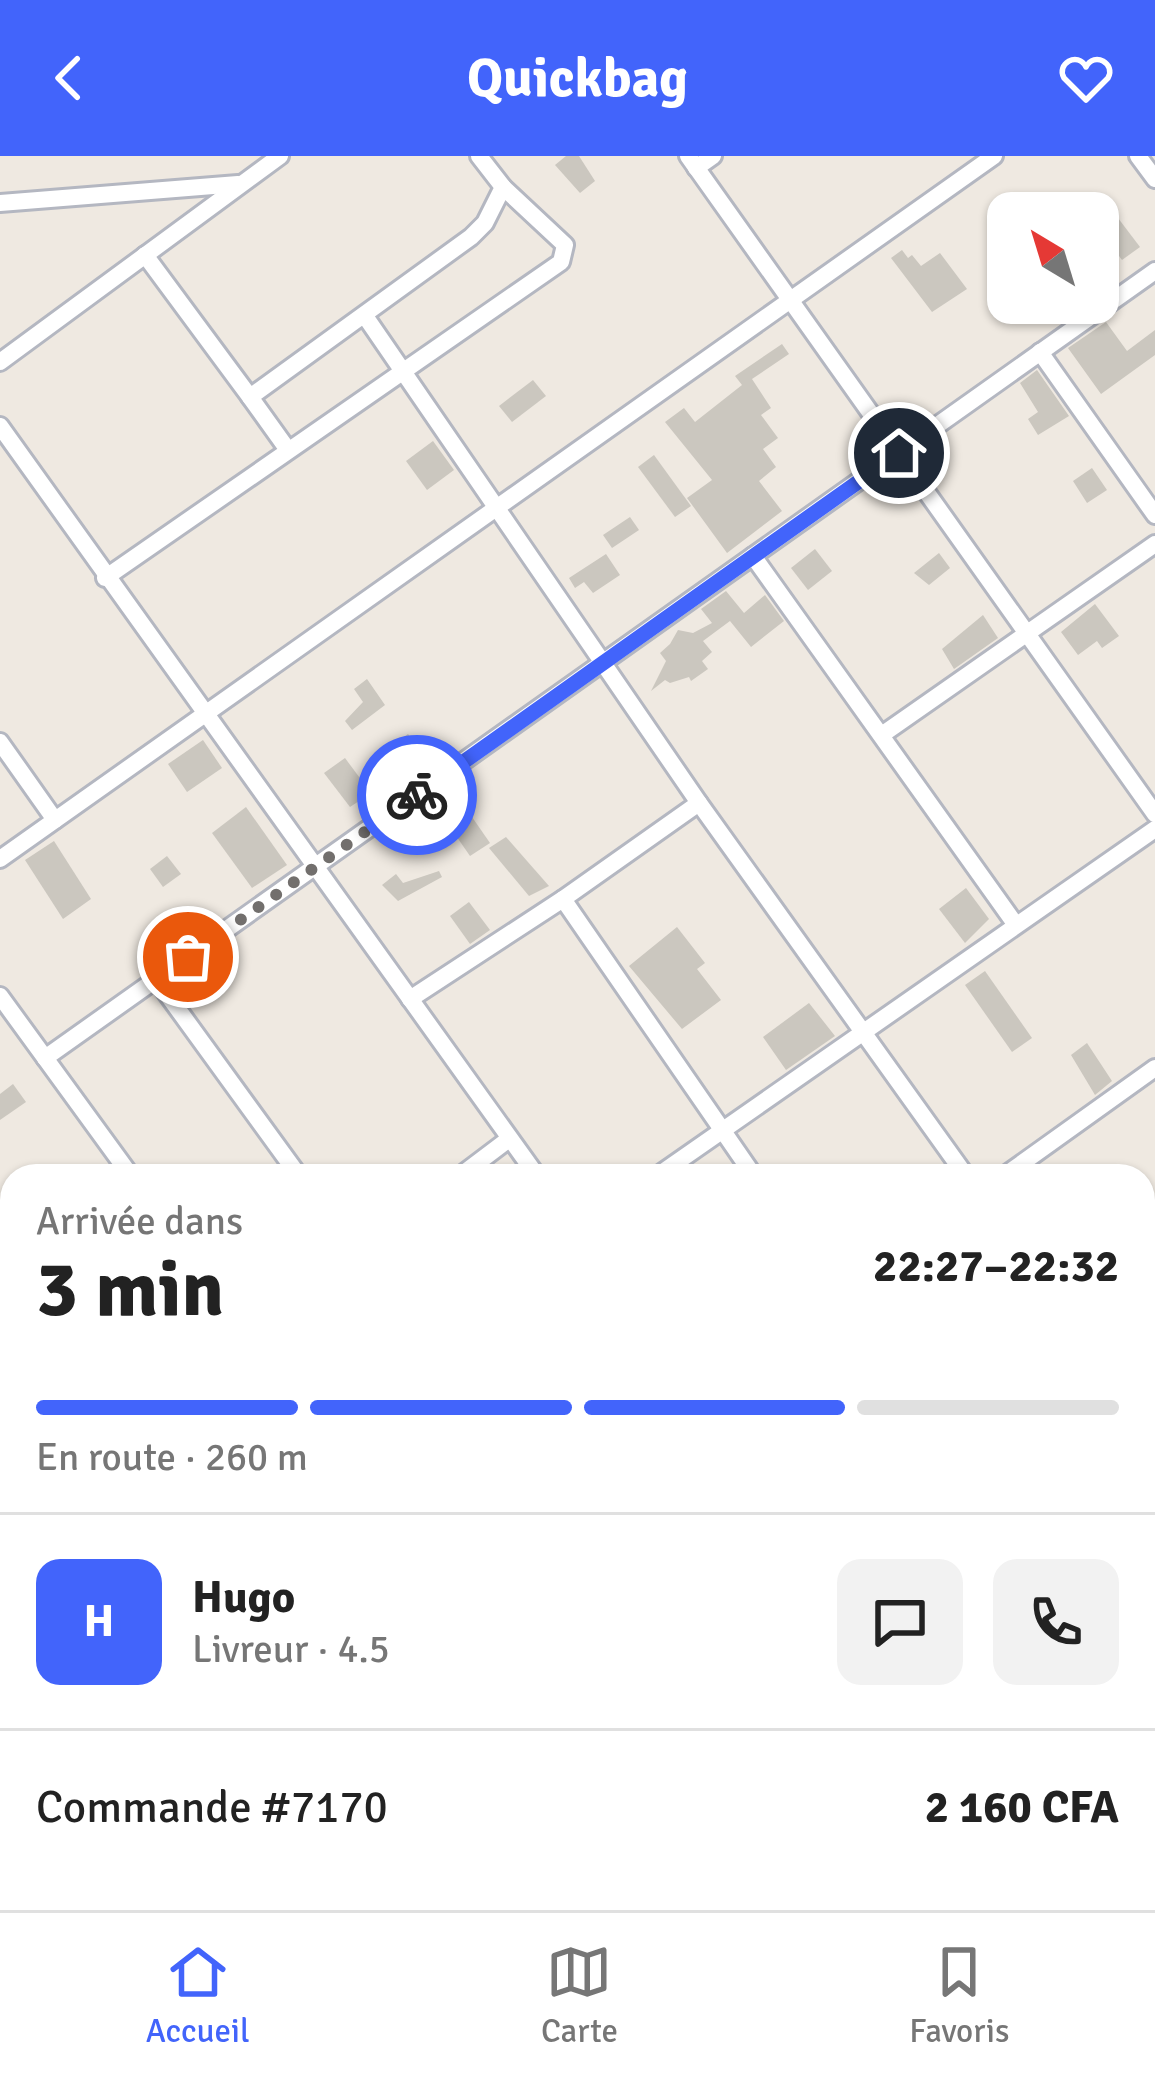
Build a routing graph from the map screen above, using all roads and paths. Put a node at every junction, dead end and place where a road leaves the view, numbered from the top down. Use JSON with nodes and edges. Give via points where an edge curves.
{"nodes":[{"id":1,"x":280,"y":156,"type":"edge"},
{"id":2,"x":479,"y":156,"type":"edge"},
{"id":3,"x":713,"y":156,"type":"edge"},
{"id":4,"x":994,"y":156,"type":"edge"},
{"id":5,"x":1138,"y":156,"type":"edge"},
{"id":6,"x":692,"y":162,"type":"edge"},
{"id":7,"x":1155,"y":179,"type":"edge"},
{"id":8,"x":242,"y":183,"type":"junction"},
{"id":9,"x":503,"y":187,"type":"junction"},
{"id":10,"x":0,"y":203,"type":"edge"},
{"id":11,"x":145,"y":255,"type":"junction"},
{"id":12,"x":1155,"y":271,"type":"edge"},
{"id":13,"x":789,"y":301,"type":"junction"},
{"id":14,"x":365,"y":316,"type":"junction"},
{"id":15,"x":1040,"y":352,"type":"junction"},
{"id":16,"x":0,"y":362,"type":"edge"},
{"id":17,"x":401,"y":371,"type":"junction"},
{"id":18,"x":250,"y":397,"type":"junction"},
{"id":19,"x":0,"y":426,"type":"edge"},
{"id":20,"x":287,"y":450,"type":"junction"},
{"id":21,"x":899,"y":453,"type":"junction"},
{"id":22,"x":496,"y":509,"type":"junction"},
{"id":23,"x":1155,"y":515,"type":"edge"},
{"id":24,"x":1155,"y":544,"type":"edge"},
{"id":25,"x":753,"y":556,"type":"junction"},
{"id":26,"x":105,"y":578,"type":"junction"},
{"id":27,"x":1025,"y":635,"type":"junction"},
{"id":28,"x":604,"y":662,"type":"junction"},
{"id":29,"x":204,"y":714,"type":"junction"},
{"id":30,"x":884,"y":734,"type":"junction"},
{"id":31,"x":0,"y":742,"type":"edge"},
{"id":32,"x":699,"y":803,"type":"junction"},
{"id":33,"x":1155,"y":814,"type":"edge"},
{"id":34,"x":55,"y":820,"type":"junction"},
{"id":35,"x":1155,"y":829,"type":"edge"},
{"id":36,"x":0,"y":859,"type":"edge"},
{"id":37,"x":314,"y":868,"type":"junction"},
{"id":38,"x":563,"y":899,"type":"junction"},
{"id":39,"x":1016,"y":926,"type":"junction"},
{"id":40,"x":157,"y":979,"type":"junction"},
{"id":41,"x":0,"y":996,"type":"edge"},
{"id":42,"x":410,"y":999,"type":"junction"},
{"id":43,"x":862,"y":1034,"type":"junction"},
{"id":44,"x":44,"y":1058,"type":"junction"},
{"id":45,"x":1155,"y":1068,"type":"edge"},
{"id":46,"x":722,"y":1131,"type":"junction"},
{"id":47,"x":509,"y":1139,"type":"junction"},
{"id":48,"x":122,"y":1164,"type":"edge"},
{"id":49,"x":289,"y":1164,"type":"edge"},
{"id":50,"x":476,"y":1164,"type":"edge"},
{"id":51,"x":527,"y":1164,"type":"edge"},
{"id":52,"x":674,"y":1164,"type":"edge"},
{"id":53,"x":745,"y":1164,"type":"edge"},
{"id":54,"x":956,"y":1164,"type":"edge"},
{"id":55,"x":1021,"y":1164,"type":"edge"}],
"edges":[{"from":1,"to":8,"type":"street"},
{"from":2,"to":9,"type":"street"},
{"from":3,"to":6,"type":"street"},
{"from":4,"to":13,"type":"street"},
{"from":5,"to":7,"type":"street"},
{"from":6,"to":13,"type":"street"},
{"from":8,"to":10,"type":"street"},
{"from":8,"to":11,"type":"street"},
{"from":9,"to":14,"type":"street","via":[[471,237]]},
{"from":9,"to":17,"type":"street","via":[[566,253]]},
{"from":11,"to":16,"type":"street"},
{"from":11,"to":18,"type":"street"},
{"from":12,"to":15,"type":"street"},
{"from":13,"to":21,"type":"street"},
{"from":13,"to":22,"type":"street"},
{"from":14,"to":17,"type":"street"},
{"from":14,"to":18,"type":"street"},
{"from":15,"to":21,"type":"street"},
{"from":15,"to":23,"type":"street"},
{"from":17,"to":20,"type":"street"},
{"from":17,"to":22,"type":"street"},
{"from":18,"to":20,"type":"street"},
{"from":19,"to":26,"type":"street"},
{"from":20,"to":26,"type":"street"},
{"from":21,"to":25,"type":"street"},
{"from":21,"to":27,"type":"street"},
{"from":22,"to":28,"type":"street"},
{"from":22,"to":29,"type":"street"},
{"from":24,"to":27,"type":"street"},
{"from":25,"to":28,"type":"street"},
{"from":25,"to":30,"type":"street"},
{"from":26,"to":29,"type":"street"},
{"from":27,"to":30,"type":"street"},
{"from":27,"to":33,"type":"street"},
{"from":28,"to":32,"type":"street"},
{"from":28,"to":37,"type":"street"},
{"from":29,"to":34,"type":"street"},
{"from":29,"to":37,"type":"street"},
{"from":30,"to":39,"type":"street"},
{"from":31,"to":34,"type":"street"},
{"from":32,"to":38,"type":"street"},
{"from":32,"to":43,"type":"street"},
{"from":34,"to":36,"type":"street"},
{"from":35,"to":39,"type":"street"},
{"from":37,"to":40,"type":"street"},
{"from":37,"to":42,"type":"street"},
{"from":38,"to":42,"type":"street"},
{"from":38,"to":46,"type":"street"},
{"from":39,"to":43,"type":"street"},
{"from":40,"to":44,"type":"street"},
{"from":40,"to":49,"type":"street"},
{"from":41,"to":44,"type":"street"},
{"from":42,"to":47,"type":"street"},
{"from":43,"to":46,"type":"street"},
{"from":43,"to":54,"type":"street"},
{"from":44,"to":48,"type":"street"},
{"from":45,"to":55,"type":"street"},
{"from":46,"to":52,"type":"street"},
{"from":46,"to":53,"type":"street"},
{"from":47,"to":50,"type":"street"},
{"from":47,"to":51,"type":"street"}]}
